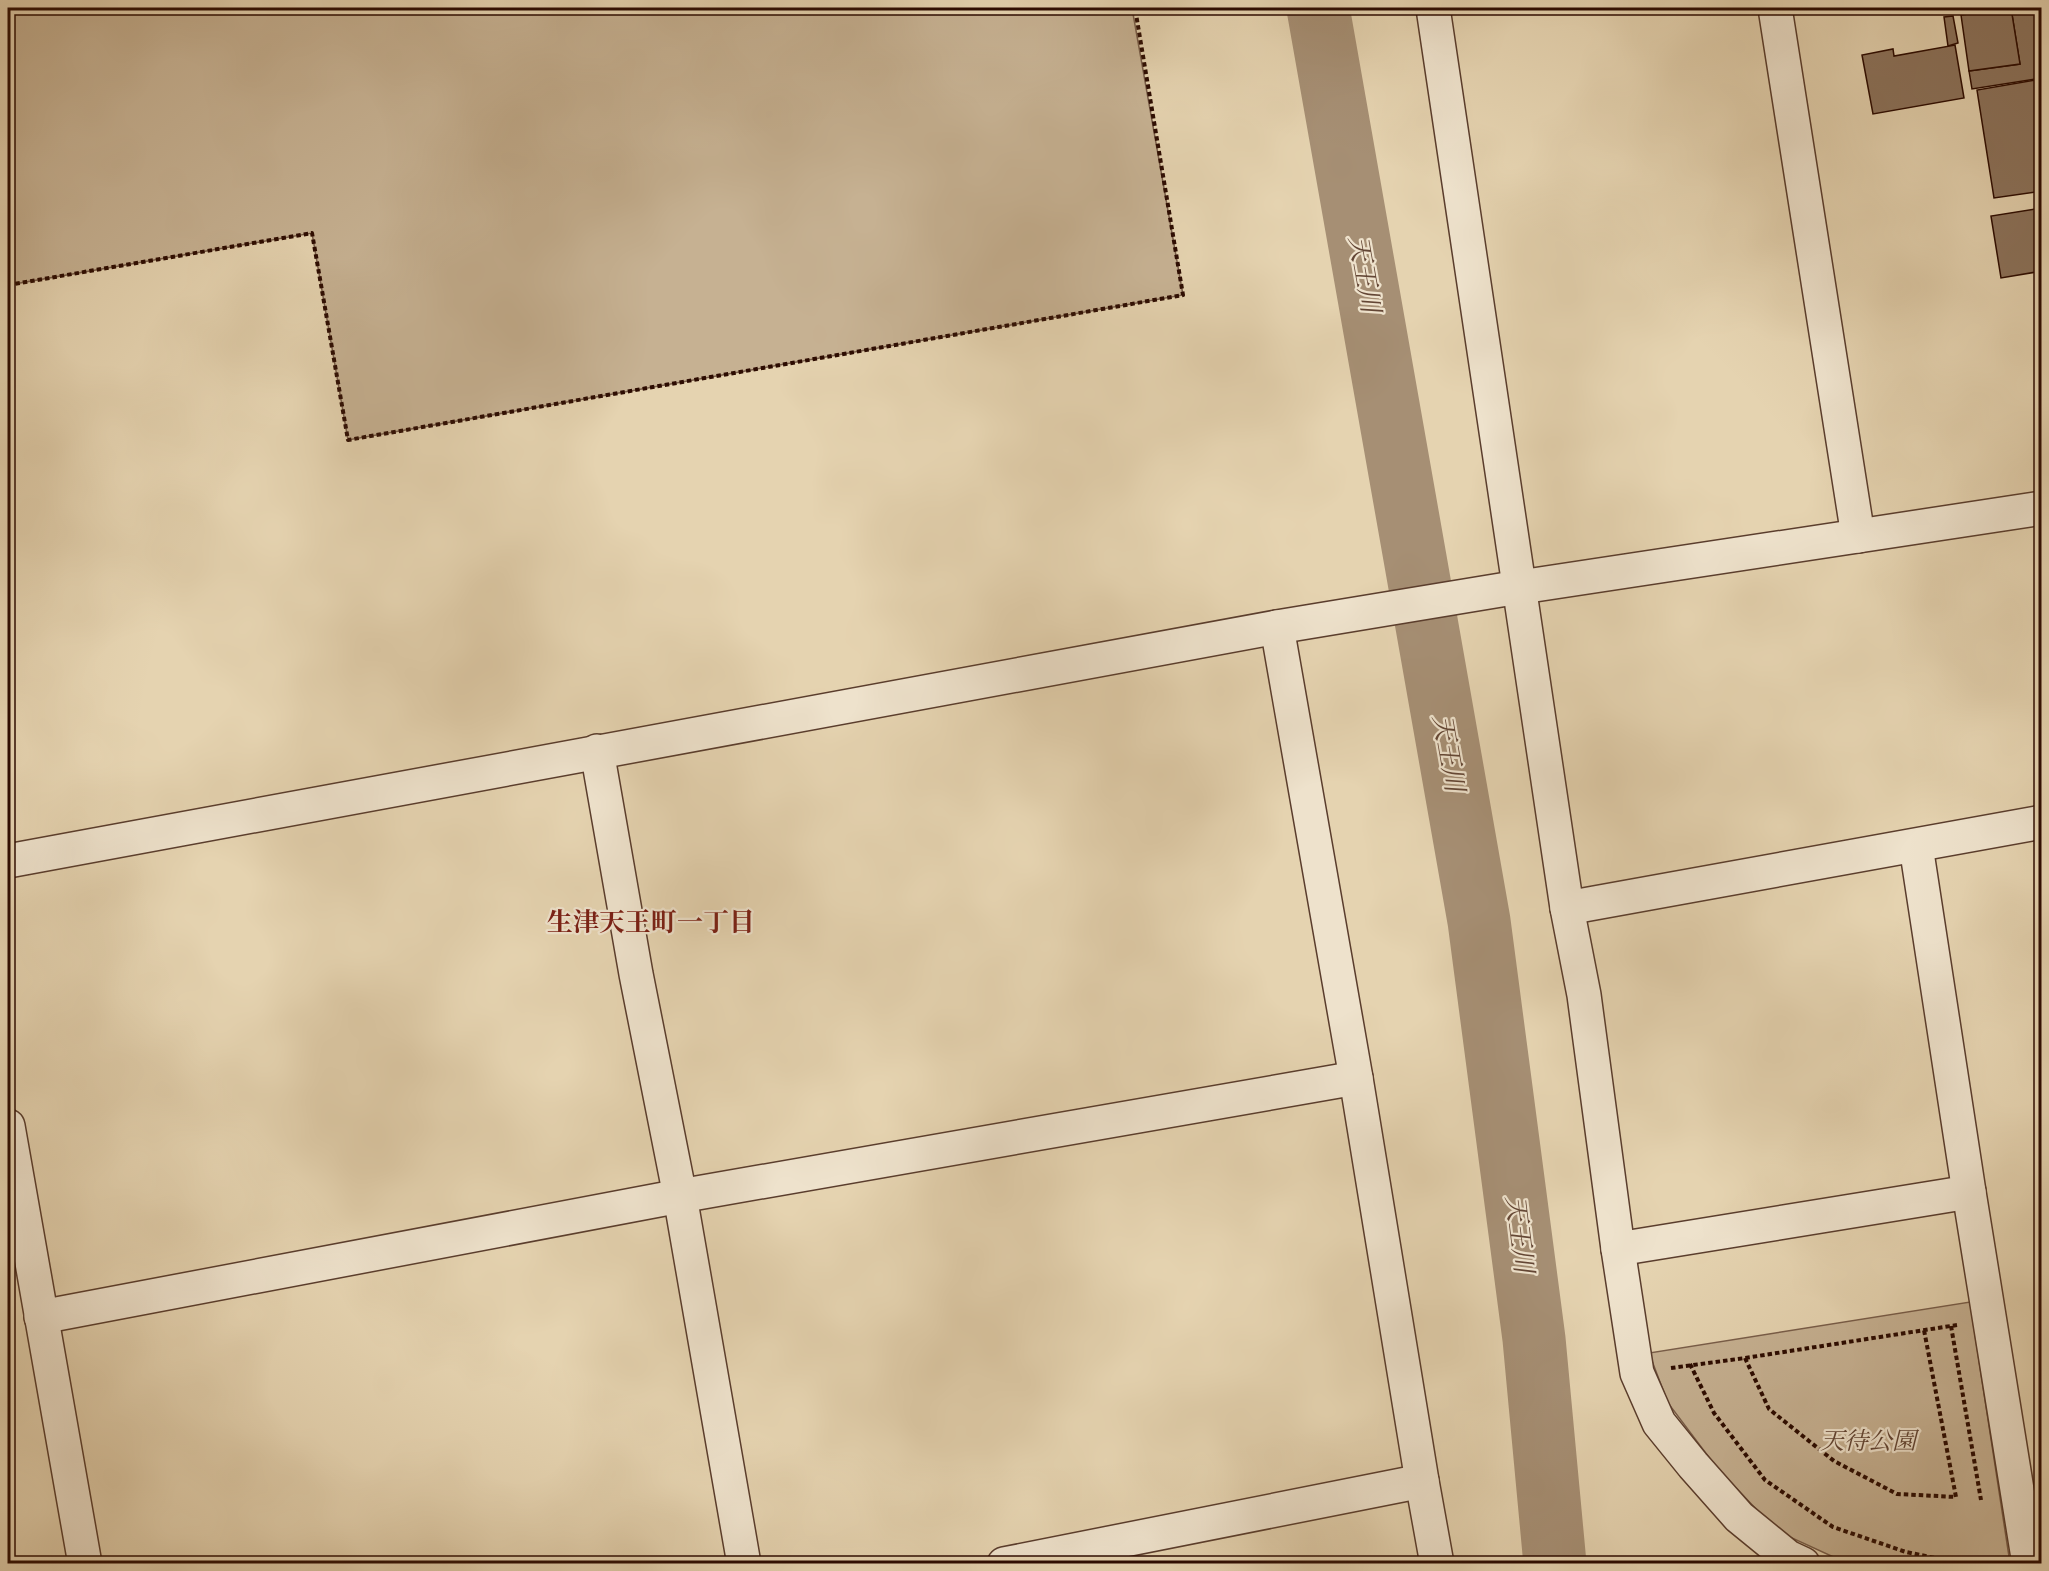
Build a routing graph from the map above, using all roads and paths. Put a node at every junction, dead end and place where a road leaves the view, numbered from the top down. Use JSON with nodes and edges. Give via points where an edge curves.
{"nodes":[{"id":1,"x":1135,"y":8,"type":"edge"},
{"id":2,"x":1433,"y":8,"type":"edge"},
{"id":3,"x":1775,"y":8,"type":"edge"},
{"id":4,"x":8,"y":285,"type":"edge"},
{"id":5,"x":2042,"y":508,"type":"edge"},
{"id":6,"x":1858,"y":536,"type":"junction"},
{"id":7,"x":1510,"y":589,"type":"junction"},
{"id":8,"x":1292,"y":625,"type":"junction"},
{"id":9,"x":597,"y":752,"type":"junction"},
{"id":10,"x":2042,"y":822,"type":"edge"},
{"id":11,"x":1916,"y":846,"type":"junction"},
{"id":12,"x":8,"y":861,"type":"edge"},
{"id":13,"x":1567,"y":908,"type":"junction"},
{"id":14,"x":1356,"y":1078,"type":"junction"},
{"id":15,"x":8,"y":1134,"type":"edge"},
{"id":16,"x":1969,"y":1192,"type":"junction"},
{"id":17,"x":680,"y":1196,"type":"junction"},
{"id":18,"x":1618,"y":1249,"type":"junction"},
{"id":19,"x":41,"y":1317,"type":"junction"},
{"id":20,"x":1989,"y":1318,"type":"junction"},
{"id":21,"x":1951,"y":1326,"type":"junction"},
{"id":22,"x":1924,"y":1330,"type":"junction"},
{"id":23,"x":1745,"y":1358,"type":"junction"},
{"id":24,"x":1690,"y":1365,"type":"junction"},
{"id":25,"x":1637,"y":1373,"type":"junction"},
{"id":26,"x":1422,"y":1482,"type":"junction"},
{"id":27,"x":1982,"y":1507,"type":"dead end"},
{"id":28,"x":86,"y":1563,"type":"edge"},
{"id":29,"x":744,"y":1563,"type":"edge"},
{"id":30,"x":1004,"y":1563,"type":"edge"},
{"id":31,"x":1437,"y":1563,"type":"edge"},
{"id":32,"x":1803,"y":1563,"type":"edge"},
{"id":33,"x":1964,"y":1563,"type":"edge"},
{"id":34,"x":2029,"y":1563,"type":"edge"}],
"edges":[{"from":1,"to":4,"type":"path","via":[[1182,295],[348,440],[312,232]]},
{"from":2,"to":7,"type":"street"},
{"from":3,"to":6,"type":"street"},
{"from":5,"to":6,"type":"street"},
{"from":6,"to":7,"type":"street"},
{"from":7,"to":8,"type":"street"},
{"from":7,"to":13,"type":"street"},
{"from":8,"to":9,"type":"street"},
{"from":8,"to":14,"type":"street"},
{"from":9,"to":12,"type":"street"},
{"from":9,"to":17,"type":"street"},
{"from":10,"to":11,"type":"street"},
{"from":11,"to":13,"type":"street"},
{"from":11,"to":16,"type":"street"},
{"from":13,"to":18,"type":"street","via":[[1584,995]]},
{"from":14,"to":17,"type":"street"},
{"from":14,"to":26,"type":"street"},
{"from":15,"to":19,"type":"street"},
{"from":16,"to":18,"type":"street"},
{"from":16,"to":20,"type":"street"},
{"from":17,"to":19,"type":"street"},
{"from":17,"to":29,"type":"street"},
{"from":18,"to":25,"type":"street"},
{"from":19,"to":28,"type":"street"},
{"from":20,"to":21,"type":"path"},
{"from":20,"to":34,"type":"street"},
{"from":21,"to":22,"type":"path"},
{"from":21,"to":27,"type":"path"},
{"from":22,"to":23,"type":"path"},
{"from":22,"to":23,"type":"path","via":[[1956,1497],[1897,1494],[1834,1461],[1768,1409]]},
{"from":23,"to":24,"type":"path"},
{"from":24,"to":25,"type":"path"},
{"from":24,"to":33,"type":"path","via":[[1714,1413],[1765,1480],[1833,1527],[1906,1552]]},
{"from":25,"to":32,"type":"street","via":[[1659,1423],[1693,1465],[1739,1517],[1788,1557]]},
{"from":26,"to":30,"type":"street"},
{"from":26,"to":31,"type":"street"}]}
